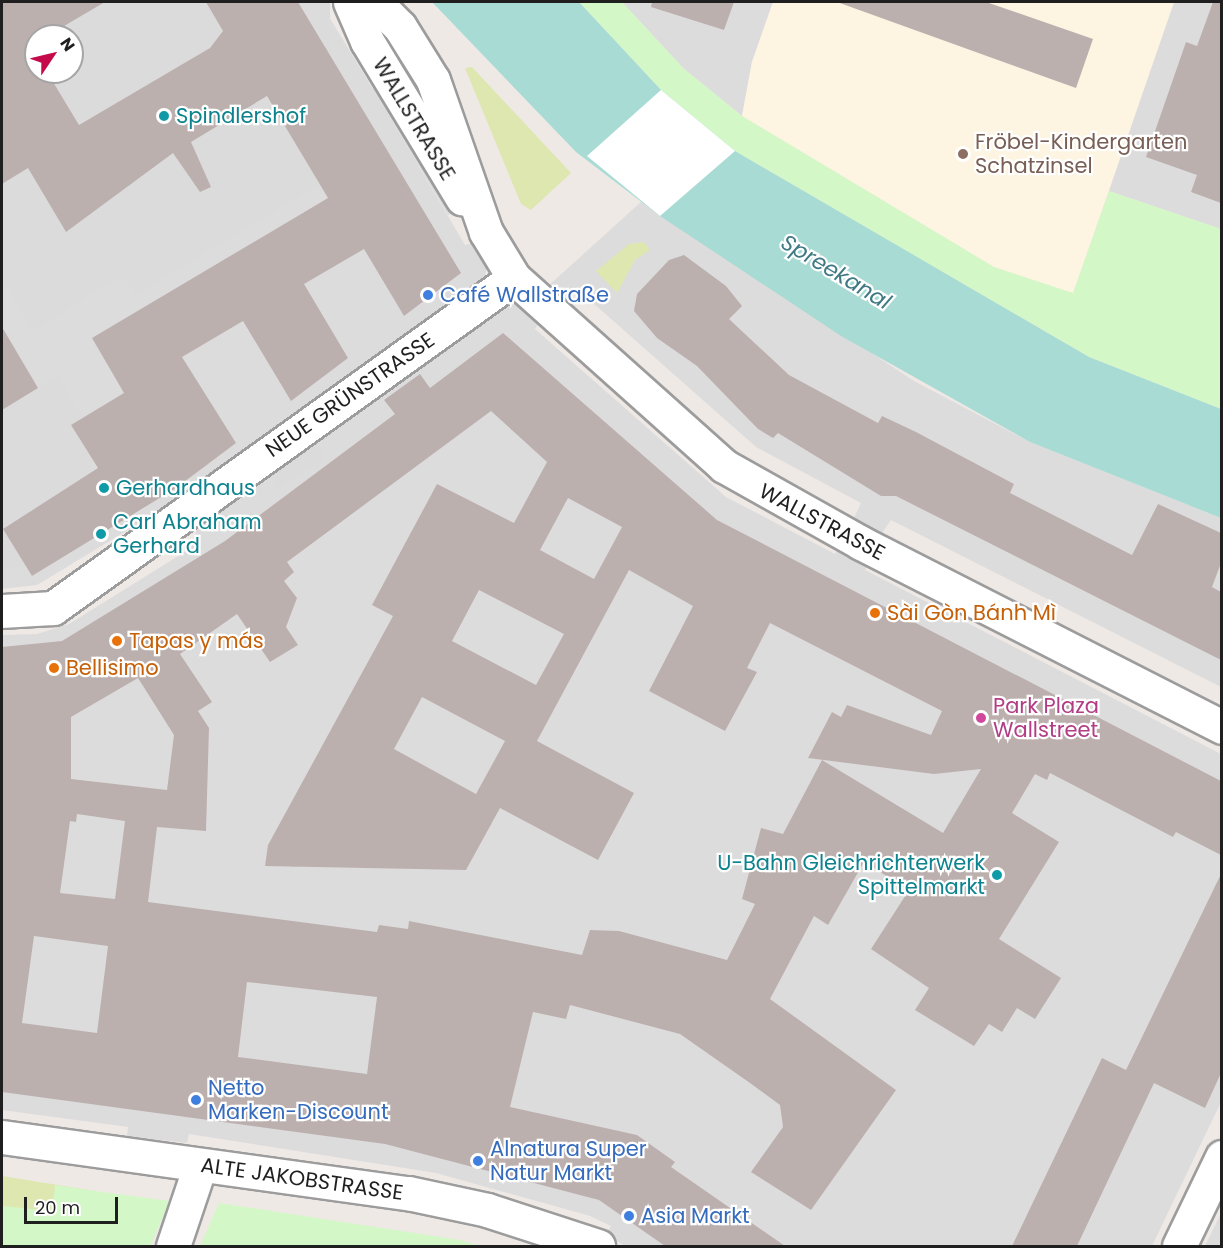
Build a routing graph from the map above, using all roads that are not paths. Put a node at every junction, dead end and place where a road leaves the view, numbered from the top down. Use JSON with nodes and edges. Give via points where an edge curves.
{"nodes":[{"id":1,"x":351,"y":2,"type":"edge"},
{"id":2,"x":375,"y":2,"type":"edge"},
{"id":3,"x":486,"y":232,"type":"junction"},
{"id":4,"x":514,"y":278,"type":"junction"},
{"id":5,"x":2,"y":612,"type":"edge"},
{"id":6,"x":1221,"y":727,"type":"edge"},
{"id":7,"x":2,"y":1137,"type":"edge"},
{"id":8,"x":1221,"y":1158,"type":"edge"},
{"id":9,"x":201,"y":1166,"type":"junction"},
{"id":10,"x":173,"y":1246,"type":"edge"},
{"id":11,"x":598,"y":1246,"type":"edge"},
{"id":12,"x":1179,"y":1246,"type":"edge"}],
"edges":[{"from":1,"to":3,"type":"street","name":"WALLSTRASSE","via":[[367,41]]},
{"from":2,"to":3,"type":"street","name":"WALLSTRASSE","via":[[400,27],[433,80]]},
{"from":3,"to":4,"type":"street","name":"WALLSTRASSE"},
{"from":4,"to":5,"type":"street","name":"NEUE GRÜNSTRASSE","via":[[53,608]]},
{"from":4,"to":6,"type":"street","name":"WALLSTRASSE","via":[[741,480]]},
{"from":7,"to":9,"type":"street","name":"ALTE JAKOBSTRASSE"},
{"from":8,"to":12,"type":"street"},
{"from":9,"to":10,"type":"street"},
{"from":9,"to":11,"type":"street","name":"ALTE JAKOBSTRASSE","via":[[408,1193],[487,1210]]}]}
